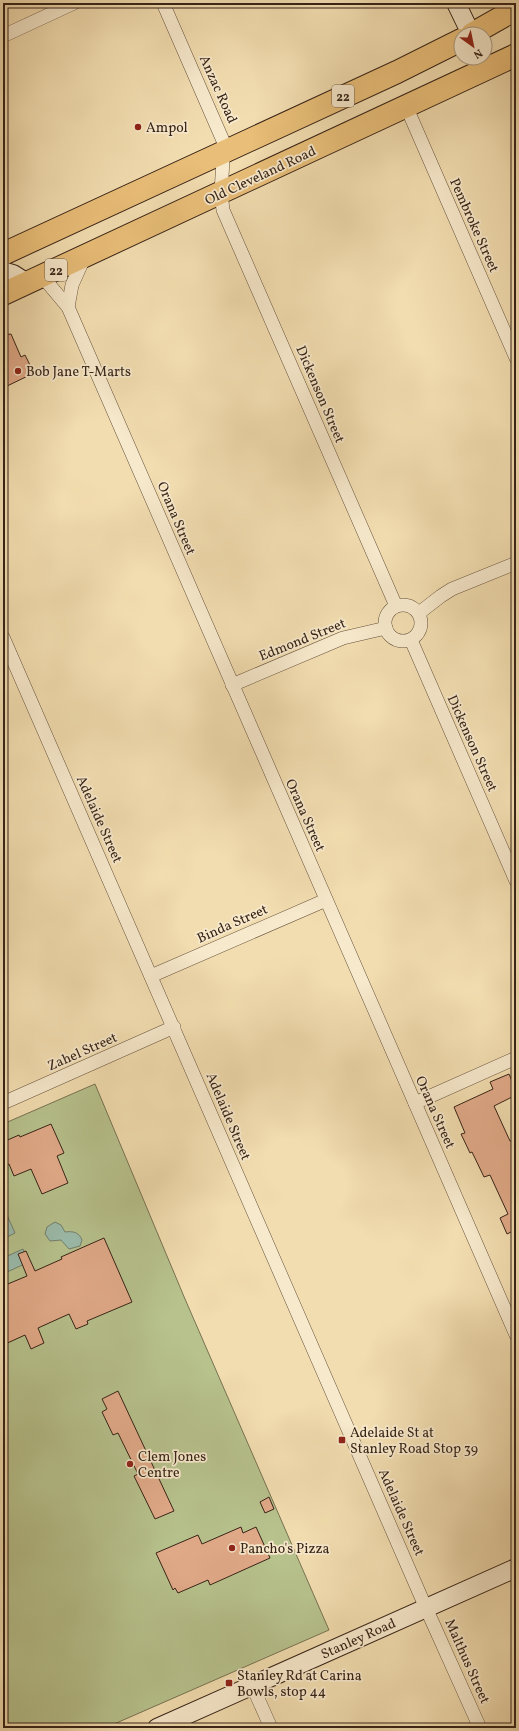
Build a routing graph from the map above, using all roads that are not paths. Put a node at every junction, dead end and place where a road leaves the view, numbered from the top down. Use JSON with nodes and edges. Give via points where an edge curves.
{"nodes":[{"id":1,"x":74,"y":3,"type":"edge"},
{"id":2,"x":163,"y":3,"type":"edge"},
{"id":3,"x":456,"y":3,"type":"edge"},
{"id":4,"x":516,"y":9,"type":"edge"},
{"id":5,"x":468,"y":26,"type":"edge"},
{"id":6,"x":486,"y":26,"type":"edge"},
{"id":7,"x":3,"y":36,"type":"edge"},
{"id":8,"x":453,"y":44,"type":"edge"},
{"id":9,"x":516,"y":55,"type":"edge"},
{"id":10,"x":493,"y":61,"type":"edge"},
{"id":11,"x":479,"y":66,"type":"edge"},
{"id":12,"x":406,"y":106,"type":"junction"},
{"id":13,"x":225,"y":150,"type":"junction"},
{"id":14,"x":221,"y":193,"type":"junction"},
{"id":15,"x":3,"y":254,"type":"edge"},
{"id":16,"x":85,"y":256,"type":"junction"},
{"id":17,"x":3,"y":270,"type":"edge"},
{"id":18,"x":34,"y":280,"type":"junction"},
{"id":19,"x":3,"y":294,"type":"edge"},
{"id":20,"x":68,"y":307,"type":"junction"},
{"id":21,"x":516,"y":358,"type":"edge"},
{"id":22,"x":516,"y":563,"type":"edge"},
{"id":23,"x":396,"y":606,"type":"junction"},
{"id":24,"x":419,"y":613,"type":"junction"},
{"id":25,"x":386,"y":628,"type":"junction"},
{"id":26,"x":3,"y":637,"type":"edge"},
{"id":27,"x":411,"y":640,"type":"junction"},
{"id":28,"x":232,"y":685,"type":"junction"},
{"id":29,"x":516,"y":882,"type":"edge"},
{"id":30,"x":326,"y":900,"type":"junction"},
{"id":31,"x":151,"y":976,"type":"junction"},
{"id":32,"x":174,"y":1028,"type":"junction"},
{"id":33,"x":516,"y":1058,"type":"edge"},
{"id":34,"x":3,"y":1103,"type":"edge"},
{"id":35,"x":415,"y":1103,"type":"junction"},
{"id":36,"x":516,"y":1335,"type":"edge"},
{"id":37,"x":516,"y":1568,"type":"edge"},
{"id":38,"x":426,"y":1608,"type":"junction"},
{"id":39,"x":252,"y":1686,"type":"junction"},
{"id":40,"x":157,"y":1728,"type":"edge"},
{"id":41,"x":271,"y":1728,"type":"edge"},
{"id":42,"x":480,"y":1728,"type":"edge"}],
"edges":[{"from":1,"to":7,"type":"street"},
{"from":2,"to":13,"type":"street","name":"Anzac Road"},
{"from":3,"to":5,"type":"main road"},
{"from":4,"to":6,"type":"highway"},
{"from":8,"to":13,"type":"highway","number":"22"},
{"from":9,"to":10,"type":"highway","name":"Old Cleveland Road","number":"22"},
{"from":11,"to":12,"type":"highway","name":"Old Cleveland Road","number":"22"},
{"from":12,"to":14,"type":"highway","name":"Old Cleveland Road","number":"22"},
{"from":12,"to":21,"type":"street","name":"Pembroke Street"},
{"from":13,"to":14,"type":"street","name":"Anzac Road"},
{"from":13,"to":15,"type":"highway","number":"22"},
{"from":14,"to":16,"type":"highway","name":"Old Cleveland Road","number":"22"},
{"from":14,"to":23,"type":"street","name":"Dickenson Street","via":[[223,210]]},
{"from":16,"to":18,"type":"highway","name":"Old Cleveland Road","number":"22"},
{"from":16,"to":20,"type":"street","via":[[72,286]]},
{"from":17,"to":18,"type":"main road"},
{"from":18,"to":19,"type":"highway","name":"Old Cleveland Road","number":"22"},
{"from":18,"to":20,"type":"street","name":"Orana Street"},
{"from":20,"to":28,"type":"street","name":"Orana Street"},
{"from":22,"to":24,"type":"street","via":[[452,589]]},
{"from":23,"to":24,"type":"street","via":[[406,605]]},
{"from":23,"to":25,"type":"street","via":[[386,618]]},
{"from":24,"to":27,"type":"street","via":[[422,626],[417,636]]},
{"from":25,"to":27,"type":"street","via":[[394,640]]},
{"from":25,"to":28,"type":"street","name":"Edmond Street","via":[[342,638]]},
{"from":26,"to":31,"type":"street","name":"Adelaide Street"},
{"from":27,"to":29,"type":"street","name":"Dickenson Street"},
{"from":28,"to":30,"type":"street","name":"Orana Street"},
{"from":30,"to":31,"type":"street","name":"Binda Street"},
{"from":30,"to":35,"type":"street","name":"Orana Street"},
{"from":31,"to":32,"type":"street","name":"Adelaide Street"},
{"from":32,"to":34,"type":"street","name":"Zahel Street"},
{"from":32,"to":38,"type":"street","name":"Adelaide Street"},
{"from":33,"to":35,"type":"street"},
{"from":35,"to":36,"type":"street","name":"Orana Street"},
{"from":37,"to":38,"type":"main road","name":"Stanley Road"},
{"from":38,"to":39,"type":"main road","name":"Stanley Road"},
{"from":38,"to":42,"type":"street","name":"Malthus Street"},
{"from":39,"to":40,"type":"main road","name":"Stanley Road"},
{"from":39,"to":41,"type":"street"}]}
